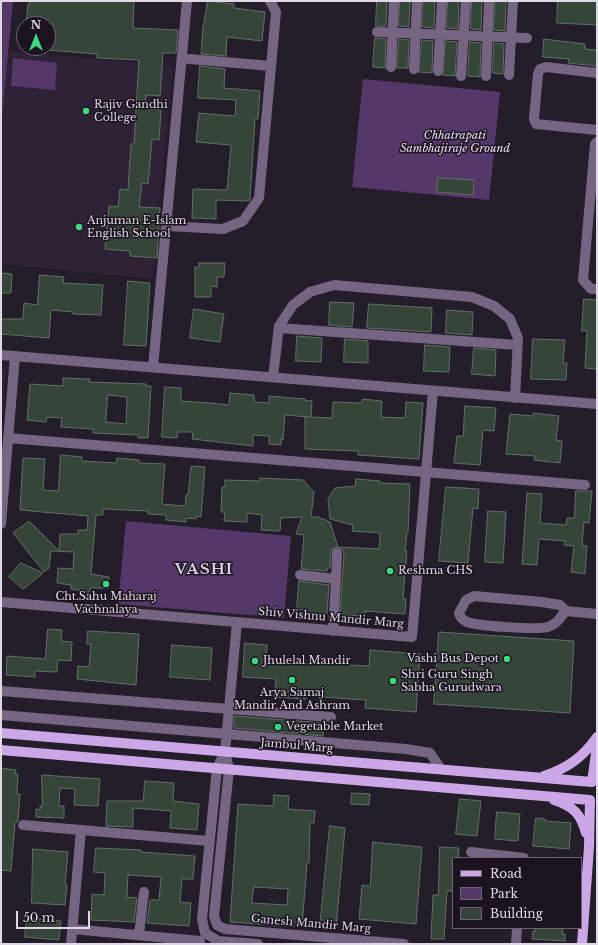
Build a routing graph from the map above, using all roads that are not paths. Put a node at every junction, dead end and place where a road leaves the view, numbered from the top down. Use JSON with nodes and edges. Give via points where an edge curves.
{"nodes":[{"id":1,"x":187,"y":1,"type":"edge"},
{"id":2,"x":270,"y":1,"type":"edge"},
{"id":3,"x":394,"y":1,"type":"edge"},
{"id":4,"x":417,"y":1,"type":"edge"},
{"id":5,"x":442,"y":1,"type":"edge"},
{"id":6,"x":466,"y":1,"type":"edge"},
{"id":7,"x":489,"y":1,"type":"edge"},
{"id":8,"x":513,"y":1,"type":"edge"},
{"id":9,"x":377,"y":32,"type":"dead end"},
{"id":10,"x":392,"y":32,"type":"junction"},
{"id":11,"x":416,"y":33,"type":"junction"},
{"id":12,"x":440,"y":35,"type":"junction"},
{"id":13,"x":464,"y":36,"type":"junction"},
{"id":14,"x":487,"y":36,"type":"junction"},
{"id":15,"x":511,"y":38,"type":"junction"},
{"id":16,"x":527,"y":38,"type":"dead end"},
{"id":17,"x":189,"y":59,"type":"dead end"},
{"id":18,"x":271,"y":66,"type":"junction"},
{"id":19,"x":391,"y":67,"type":"dead end"},
{"id":20,"x":414,"y":69,"type":"dead end"},
{"id":21,"x":438,"y":71,"type":"dead end"},
{"id":22,"x":597,"y":73,"type":"edge"},
{"id":23,"x":509,"y":75,"type":"dead end"},
{"id":24,"x":461,"y":76,"type":"dead end"},
{"id":25,"x":486,"y":76,"type":"dead end"},
{"id":26,"x":597,"y":130,"type":"edge"},
{"id":27,"x":597,"y":142,"type":"edge"},
{"id":28,"x":167,"y":226,"type":"junction"},
{"id":29,"x":597,"y":289,"type":"edge"},
{"id":30,"x":279,"y":328,"type":"junction"},
{"id":31,"x":517,"y":345,"type":"junction"},
{"id":32,"x":1,"y":355,"type":"edge"},
{"id":33,"x":15,"y":356,"type":"junction"},
{"id":34,"x":153,"y":367,"type":"junction"},
{"id":35,"x":273,"y":377,"type":"junction"},
{"id":36,"x":433,"y":391,"type":"junction"},
{"id":37,"x":515,"y":398,"type":"junction"},
{"id":38,"x":597,"y":404,"type":"edge"},
{"id":39,"x":8,"y":438,"type":"junction"},
{"id":40,"x":426,"y":472,"type":"junction"},
{"id":41,"x":585,"y":485,"type":"dead end"},
{"id":42,"x":1,"y":524,"type":"edge"},
{"id":43,"x":337,"y":553,"type":"dead end"},
{"id":44,"x":300,"y":575,"type":"dead end"},
{"id":45,"x":336,"y":580,"type":"junction"},
{"id":46,"x":1,"y":602,"type":"edge"},
{"id":47,"x":566,"y":611,"type":"junction"},
{"id":48,"x":597,"y":614,"type":"edge"},
{"id":49,"x":236,"y":622,"type":"junction"},
{"id":50,"x":333,"y":630,"type":"junction"},
{"id":51,"x":1,"y":691,"type":"edge"},
{"id":52,"x":229,"y":708,"type":"junction"},
{"id":53,"x":1,"y":715,"type":"edge"},
{"id":54,"x":331,"y":717,"type":"dead end"},
{"id":55,"x":1,"y":733,"type":"edge"},
{"id":56,"x":226,"y":734,"type":"junction"},
{"id":57,"x":597,"y":737,"type":"edge"},
{"id":58,"x":597,"y":746,"type":"edge"},
{"id":59,"x":1,"y":750,"type":"edge"},
{"id":60,"x":225,"y":752,"type":"junction"},
{"id":61,"x":216,"y":768,"type":"junction"},
{"id":62,"x":229,"y":769,"type":"junction"},
{"id":63,"x":441,"y":769,"type":"junction"},
{"id":64,"x":540,"y":777,"type":"junction"},
{"id":65,"x":594,"y":780,"type":"edge"},
{"id":66,"x":539,"y":795,"type":"junction"},
{"id":67,"x":594,"y":802,"type":"edge"},
{"id":68,"x":23,"y":825,"type":"dead end"},
{"id":69,"x":81,"y":830,"type":"junction"},
{"id":70,"x":209,"y":841,"type":"junction"},
{"id":71,"x":590,"y":847,"type":"junction"},
{"id":72,"x":471,"y":852,"type":"dead end"},
{"id":73,"x":515,"y":857,"type":"edge"},
{"id":74,"x":144,"y":892,"type":"dead end"},
{"id":75,"x":217,"y":926,"type":"junction"},
{"id":76,"x":72,"y":929,"type":"junction"},
{"id":77,"x":517,"y":929,"type":"edge"},
{"id":78,"x":140,"y":935,"type":"junction"},
{"id":79,"x":201,"y":939,"type":"edge"},
{"id":80,"x":342,"y":942,"type":"edge"},
{"id":81,"x":71,"y":944,"type":"edge"},
{"id":82,"x":258,"y":944,"type":"edge"},
{"id":83,"x":392,"y":944,"type":"edge"},
{"id":84,"x":404,"y":944,"type":"edge"},
{"id":85,"x":516,"y":944,"type":"edge"},
{"id":86,"x":582,"y":944,"type":"edge"}],
"edges":[{"from":1,"to":28,"type":"street"},
{"from":2,"to":18,"type":"street","via":[[276,12]]},
{"from":3,"to":10,"type":"street"},
{"from":4,"to":11,"type":"street"},
{"from":5,"to":12,"type":"street"},
{"from":6,"to":13,"type":"street"},
{"from":7,"to":14,"type":"street"},
{"from":8,"to":15,"type":"street"},
{"from":9,"to":10,"type":"street"},
{"from":10,"to":11,"type":"street"},
{"from":10,"to":19,"type":"street"},
{"from":11,"to":12,"type":"street"},
{"from":11,"to":20,"type":"street"},
{"from":12,"to":13,"type":"street"},
{"from":12,"to":21,"type":"street"},
{"from":13,"to":14,"type":"street"},
{"from":13,"to":24,"type":"street"},
{"from":14,"to":15,"type":"street"},
{"from":14,"to":25,"type":"street"},
{"from":15,"to":16,"type":"street"},
{"from":15,"to":23,"type":"street"},
{"from":17,"to":18,"type":"street"},
{"from":18,"to":28,"type":"street","via":[[259,198],[242,221],[223,229]]},
{"from":22,"to":26,"type":"street","via":[[546,67],[540,69],[534,119],[536,124]]},
{"from":27,"to":29,"type":"street","via":[[583,280],[591,289]]},
{"from":28,"to":34,"type":"street"},
{"from":30,"to":31,"type":"street"},
{"from":30,"to":31,"type":"street","via":[[293,305],[310,292],[334,285],[472,297],[494,306],[510,319],[518,338]]},
{"from":30,"to":35,"type":"street"},
{"from":31,"to":37,"type":"street"},
{"from":32,"to":33,"type":"street"},
{"from":33,"to":34,"type":"street"},
{"from":33,"to":39,"type":"street"},
{"from":34,"to":35,"type":"street"},
{"from":35,"to":36,"type":"street"},
{"from":36,"to":37,"type":"street"},
{"from":36,"to":40,"type":"street","name":"Shiv Vishnu Mandir Marg"},
{"from":37,"to":38,"type":"street"},
{"from":39,"to":40,"type":"street"},
{"from":39,"to":42,"type":"street"},
{"from":40,"to":41,"type":"street"},
{"from":40,"to":50,"type":"street","name":"Shiv Vishnu Mandir Marg","via":[[412,637]]},
{"from":43,"to":45,"type":"street"},
{"from":44,"to":45,"type":"street"},
{"from":45,"to":50,"type":"street"},
{"from":46,"to":49,"type":"street","name":"Shiv Vishnu Mandir Marg"},
{"from":47,"to":47,"type":"street","via":[[559,621],[547,627],[523,628],[468,622],[460,618],[459,613],[466,600],[474,596],[542,602],[560,605]]},
{"from":47,"to":48,"type":"street"},
{"from":49,"to":50,"type":"street","name":"Shiv Vishnu Mandir Marg"},
{"from":49,"to":52,"type":"street"},
{"from":51,"to":52,"type":"street"},
{"from":52,"to":54,"type":"street"},
{"from":52,"to":56,"type":"street"},
{"from":53,"to":56,"type":"street"},
{"from":55,"to":60,"type":"main road","name":"Jambul Marg"},
{"from":56,"to":60,"type":"street"},
{"from":56,"to":63,"type":"street","via":[[412,750],[430,753]]},
{"from":57,"to":64,"type":"main road","via":[[575,762],[562,770]]},
{"from":58,"to":65,"type":"main road"},
{"from":59,"to":61,"type":"main road"},
{"from":60,"to":61,"type":"street"},
{"from":60,"to":62,"type":"street"},
{"from":60,"to":63,"type":"main road","name":"Jambul Marg"},
{"from":61,"to":62,"type":"main road"},
{"from":61,"to":70,"type":"street"},
{"from":62,"to":66,"type":"main road"},
{"from":62,"to":75,"type":"street","via":[[214,916]]},
{"from":63,"to":64,"type":"main road","name":"Jambul Marg"},
{"from":64,"to":65,"type":"main road","name":"Jambul Marg"},
{"from":65,"to":67,"type":"main road","via":[[588,790]]},
{"from":66,"to":67,"type":"main road"},
{"from":66,"to":71,"type":"main road","via":[[563,803],[579,813]]},
{"from":67,"to":71,"type":"main road"},
{"from":68,"to":69,"type":"street"},
{"from":69,"to":70,"type":"street"},
{"from":69,"to":76,"type":"street"},
{"from":70,"to":79,"type":"street"},
{"from":71,"to":86,"type":"main road"},
{"from":72,"to":73,"type":"street"},
{"from":74,"to":78,"type":"street"},
{"from":75,"to":79,"type":"street"},
{"from":75,"to":80,"type":"street","name":"Ganesh Mandir Marg"},
{"from":76,"to":78,"type":"street"},
{"from":76,"to":81,"type":"street"},
{"from":77,"to":85,"type":"street"},
{"from":78,"to":79,"type":"street"},
{"from":79,"to":82,"type":"street"},
{"from":80,"to":83,"type":"street","name":"Ganesh Mandir Marg"},
{"from":83,"to":84,"type":"street","name":"Ganesh Mandir Marg"}]}
